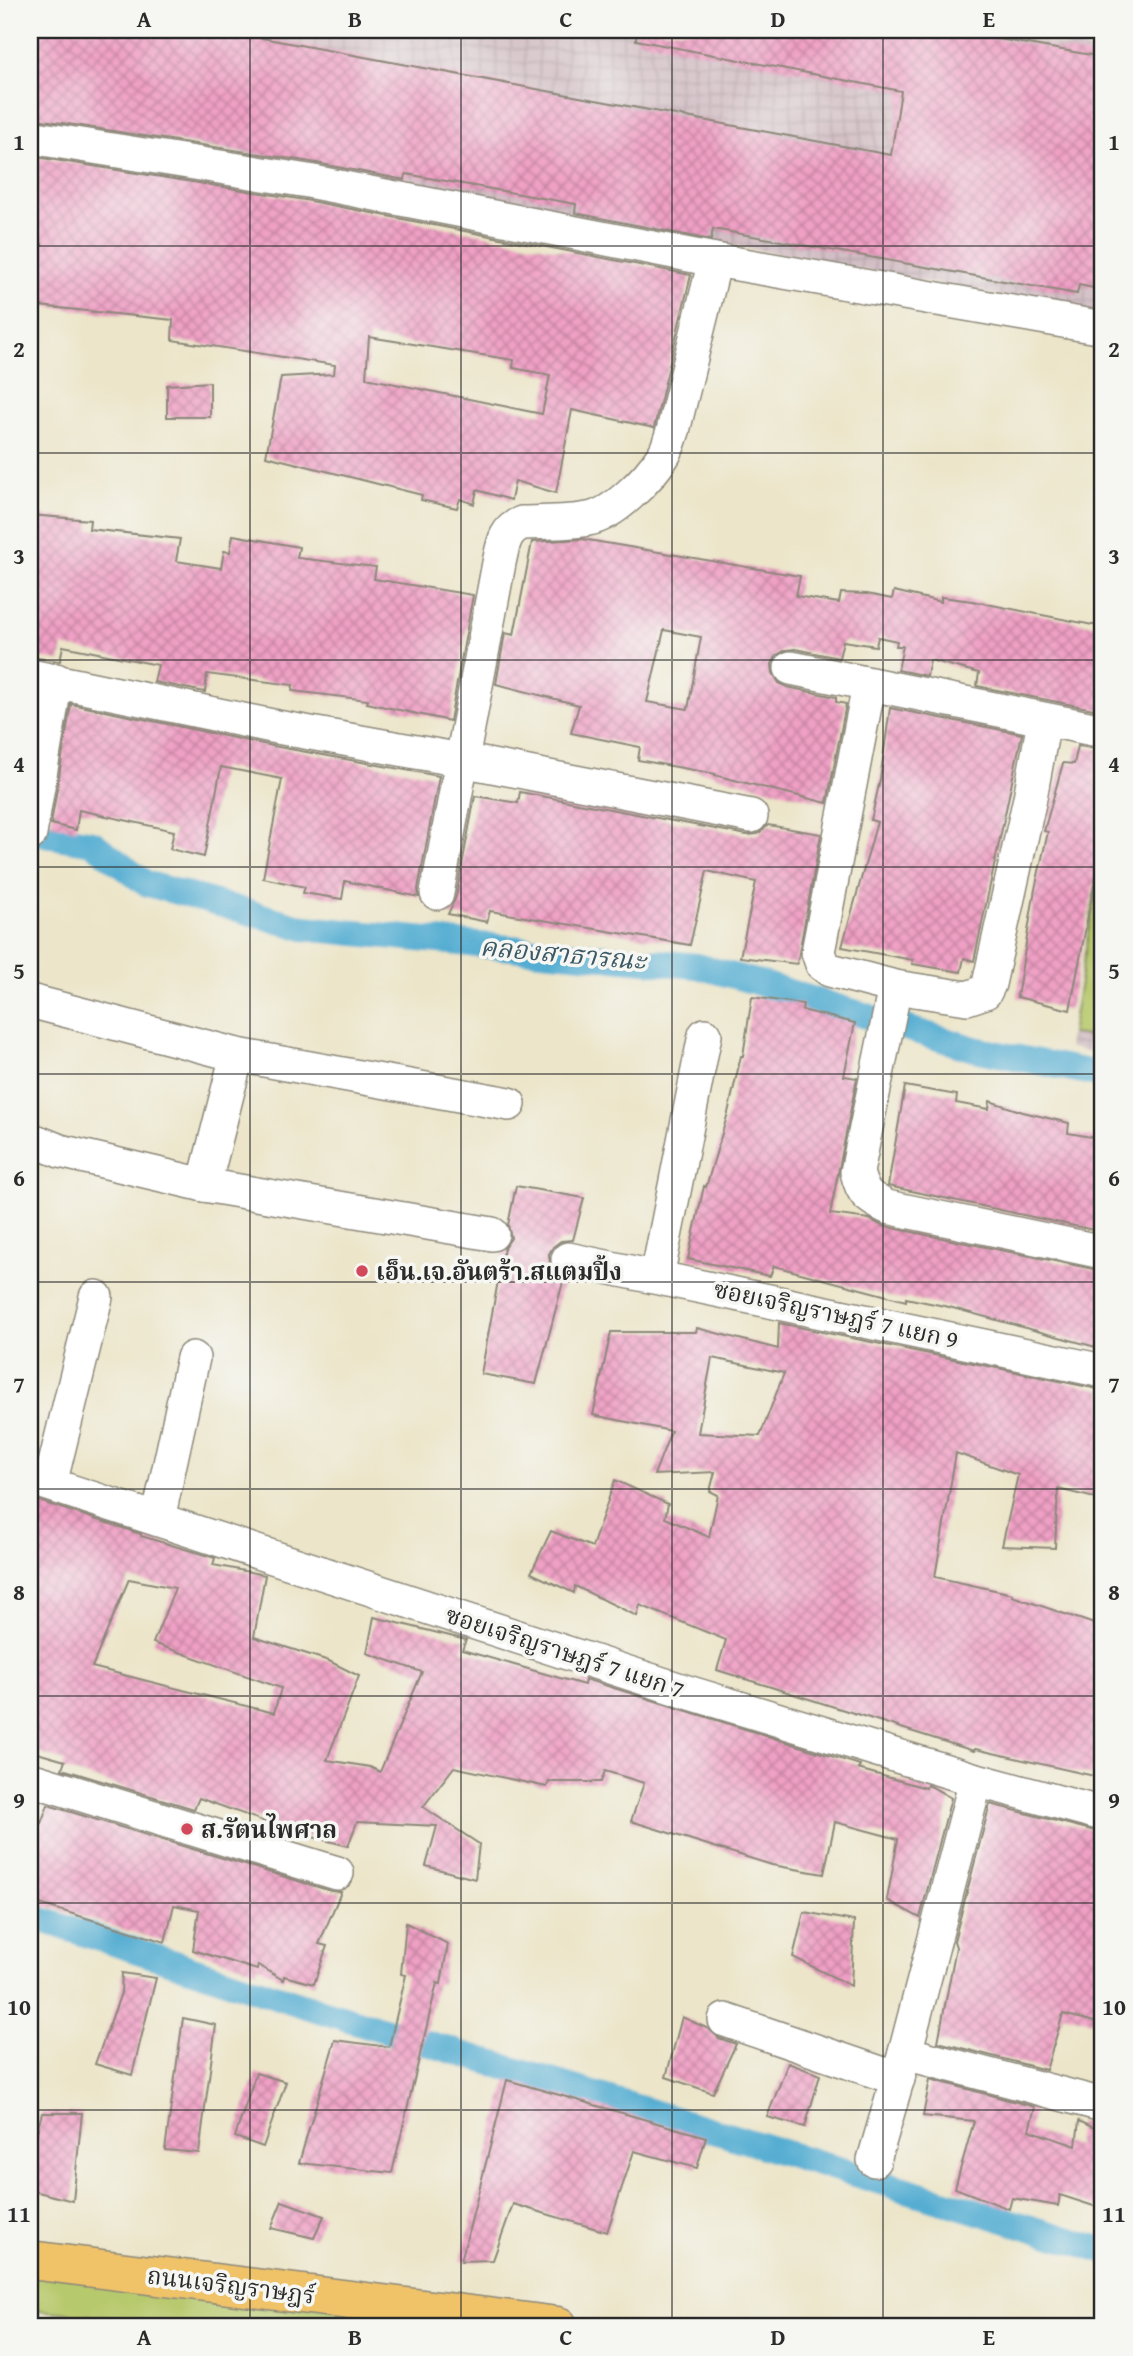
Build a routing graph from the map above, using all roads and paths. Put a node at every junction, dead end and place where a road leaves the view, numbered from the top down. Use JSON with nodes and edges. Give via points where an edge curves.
{"nodes":[{"id":1,"x":30,"y":137,"type":"edge"},
{"id":2,"x":715,"y":260,"type":"junction"},
{"id":3,"x":1103,"y":328,"type":"edge"},
{"id":4,"x":791,"y":668,"type":"dead end"},
{"id":5,"x":43,"y":678,"type":"edge"},
{"id":6,"x":869,"y":684,"type":"junction"},
{"id":7,"x":1044,"y":721,"type":"junction"},
{"id":8,"x":1103,"y":731,"type":"edge"},
{"id":9,"x":461,"y":760,"type":"junction"},
{"id":10,"x":751,"y":816,"type":"dead end"},
{"id":11,"x":32,"y":824,"type":"edge"},
{"id":12,"x":437,"y":892,"type":"dead end"},
{"id":13,"x":894,"y":995,"type":"junction"},
{"id":14,"x":30,"y":1001,"type":"edge"},
{"id":15,"x":705,"y":1035,"type":"dead end"},
{"id":16,"x":237,"y":1055,"type":"junction"},
{"id":17,"x":509,"y":1104,"type":"dead end"},
{"id":18,"x":30,"y":1139,"type":"edge"},
{"id":19,"x":204,"y":1185,"type":"junction"},
{"id":20,"x":492,"y":1234,"type":"dead end"},
{"id":21,"x":1103,"y":1252,"type":"edge"},
{"id":22,"x":568,"y":1259,"type":"dead end"},
{"id":23,"x":657,"y":1277,"type":"junction"},
{"id":24,"x":96,"y":1297,"type":"dead end"},
{"id":25,"x":193,"y":1358,"type":"dead end"},
{"id":26,"x":1103,"y":1371,"type":"edge"},
{"id":27,"x":40,"y":1481,"type":"edge"},
{"id":28,"x":158,"y":1519,"type":"junction"},
{"id":29,"x":30,"y":1779,"type":"edge"},
{"id":30,"x":976,"y":1780,"type":"junction"},
{"id":31,"x":1103,"y":1814,"type":"edge"},
{"id":32,"x":337,"y":1873,"type":"dead end"},
{"id":33,"x":725,"y":2020,"type":"dead end"},
{"id":34,"x":901,"y":2066,"type":"junction"},
{"id":35,"x":1103,"y":2105,"type":"edge"},
{"id":36,"x":874,"y":2160,"type":"dead end"},
{"id":37,"x":30,"y":2260,"type":"edge"},
{"id":38,"x":558,"y":2326,"type":"edge"}],
"edges":[{"from":1,"to":2,"type":"street","via":[[308,181]]},
{"from":2,"to":3,"type":"street"},
{"from":2,"to":9,"type":"street","via":[[664,455],[643,481],[602,515],[522,523],[508,532]]},
{"from":4,"to":6,"type":"street"},
{"from":5,"to":9,"type":"street"},
{"from":5,"to":11,"type":"street"},
{"from":6,"to":7,"type":"street"},
{"from":6,"to":13,"type":"street","via":[[818,952],[830,970]]},
{"from":7,"to":8,"type":"street"},
{"from":7,"to":13,"type":"street","via":[[985,992],[967,998]]},
{"from":9,"to":10,"type":"street"},
{"from":9,"to":12,"type":"street"},
{"from":13,"to":21,"type":"street","via":[[857,1172],[860,1188],[887,1207]]},
{"from":14,"to":16,"type":"street"},
{"from":15,"to":23,"type":"street"},
{"from":16,"to":17,"type":"street"},
{"from":16,"to":19,"type":"street"},
{"from":18,"to":19,"type":"street","via":[[60,1151]]},
{"from":19,"to":20,"type":"street"},
{"from":22,"to":23,"type":"street","name":"ซอยเจริญราษฎร์ 7 แยก 9"},
{"from":23,"to":26,"type":"street","name":"ซอยเจริญราษฎร์ 7 แยก 9"},
{"from":24,"to":27,"type":"street"},
{"from":25,"to":28,"type":"street"},
{"from":27,"to":28,"type":"street","name":"ซอยเจริญราษฎร์ 7 แยก 7"},
{"from":28,"to":30,"type":"street","name":"ซอยเจริญราษฎร์ 7 แยก 7","via":[[684,1691]]},
{"from":29,"to":32,"type":"street"},
{"from":30,"to":31,"type":"street","name":"ซอยเจริญราษฎร์ 7 แยก 7"},
{"from":30,"to":34,"type":"street"},
{"from":33,"to":34,"type":"street"},
{"from":34,"to":35,"type":"street"},
{"from":34,"to":36,"type":"street"},
{"from":37,"to":38,"type":"main road","name":"ถนนเจริญราษฎร์"}]}
